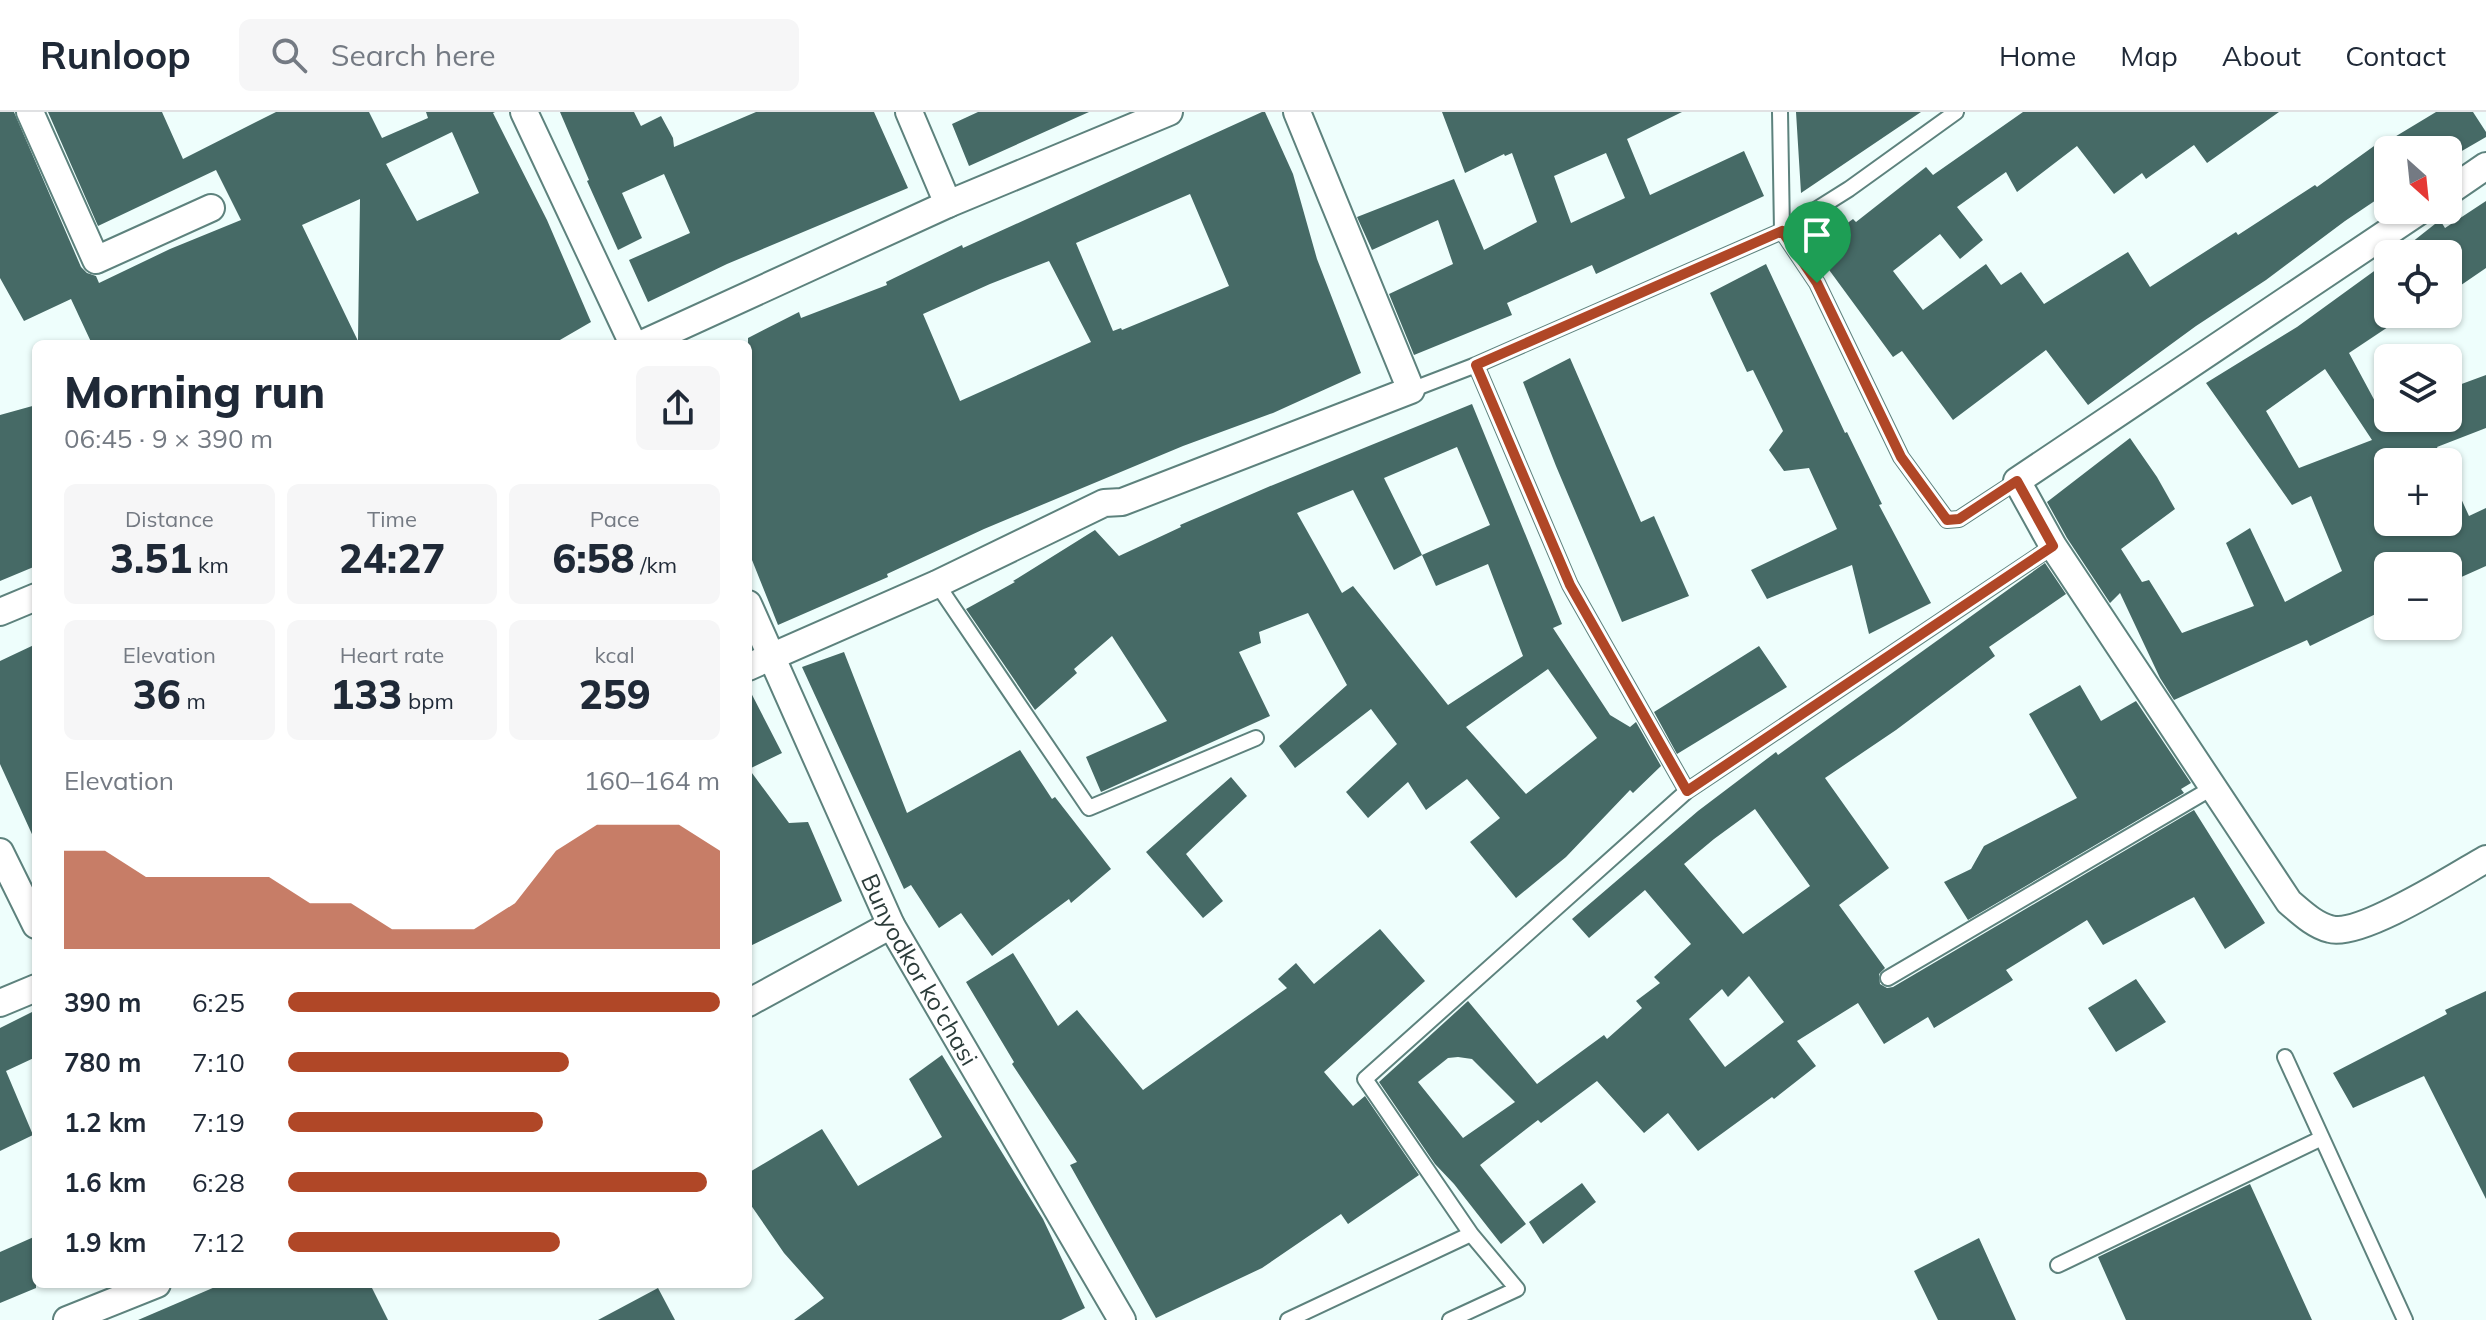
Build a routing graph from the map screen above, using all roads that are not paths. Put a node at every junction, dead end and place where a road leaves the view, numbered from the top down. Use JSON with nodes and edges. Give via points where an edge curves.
{"nodes":[{"id":1,"x":30,"y":112,"type":"edge"},
{"id":2,"x":524,"y":112,"type":"edge"},
{"id":3,"x":909,"y":112,"type":"edge"},
{"id":4,"x":1169,"y":112,"type":"edge"},
{"id":5,"x":1297,"y":112,"type":"edge"},
{"id":6,"x":1780,"y":112,"type":"edge"},
{"id":7,"x":1956,"y":112,"type":"edge"},
{"id":8,"x":2486,"y":166,"type":"edge"},
{"id":9,"x":2462,"y":182,"type":"edge"},
{"id":10,"x":948,"y":204,"type":"junction"},
{"id":11,"x":211,"y":208,"type":"dead end"},
{"id":12,"x":2400,"y":224,"type":"edge"},
{"id":13,"x":1782,"y":231,"type":"junction"},
{"id":14,"x":631,"y":340,"type":"edge"},
{"id":15,"x":651,"y":340,"type":"edge"},
{"id":16,"x":1476,"y":365,"type":"junction"},
{"id":17,"x":1411,"y":390,"type":"junction"},
{"id":18,"x":2017,"y":481,"type":"junction"},
{"id":19,"x":2053,"y":546,"type":"junction"},
{"id":20,"x":937,"y":584,"type":"junction"},
{"id":21,"x":32,"y":599,"type":"edge"},
{"id":22,"x":0,"y":612,"type":"edge"},
{"id":23,"x":752,"y":623,"type":"edge"},
{"id":24,"x":760,"y":662,"type":"edge"},
{"id":25,"x":1256,"y":738,"type":"dead end"},
{"id":26,"x":2212,"y":788,"type":"junction"},
{"id":27,"x":1687,"y":791,"type":"junction"},
{"id":28,"x":0,"y":852,"type":"edge"},
{"id":29,"x":2486,"y":859,"type":"edge"},
{"id":30,"x":32,"y":917,"type":"edge"},
{"id":31,"x":891,"y":925,"type":"junction"},
{"id":32,"x":1888,"y":978,"type":"dead end"},
{"id":33,"x":32,"y":990,"type":"edge"},
{"id":34,"x":752,"y":1001,"type":"edge"},
{"id":35,"x":0,"y":1003,"type":"edge"},
{"id":36,"x":2285,"y":1057,"type":"dead end"},
{"id":37,"x":2322,"y":1138,"type":"junction"},
{"id":38,"x":1471,"y":1234,"type":"junction"},
{"id":39,"x":2058,"y":1265,"type":"dead end"},
{"id":40,"x":147,"y":1288,"type":"edge"},
{"id":41,"x":67,"y":1320,"type":"edge"},
{"id":42,"x":1122,"y":1320,"type":"edge"},
{"id":43,"x":1288,"y":1320,"type":"edge"},
{"id":44,"x":1450,"y":1320,"type":"edge"},
{"id":45,"x":2405,"y":1320,"type":"edge"}],
"edges":[{"from":1,"to":11,"type":"street","via":[[96,260]]},
{"from":2,"to":14,"type":"street"},
{"from":3,"to":10,"type":"street"},
{"from":4,"to":10,"type":"street"},
{"from":5,"to":17,"type":"street"},
{"from":6,"to":13,"type":"lane"},
{"from":7,"to":13,"type":"lane"},
{"from":8,"to":9,"type":"street"},
{"from":10,"to":15,"type":"street"},
{"from":12,"to":18,"type":"street"},
{"from":13,"to":16,"type":"lane"},
{"from":13,"to":18,"type":"lane","via":[[1817,283],[1901,457],[1947,520],[1959,519]]},
{"from":16,"to":17,"type":"lane"},
{"from":16,"to":27,"type":"lane","via":[[1570,585]]},
{"from":17,"to":20,"type":"street","via":[[1122,502],[1104,503]]},
{"from":18,"to":19,"type":"street"},
{"from":19,"to":26,"type":"street"},
{"from":19,"to":27,"type":"lane"},
{"from":20,"to":24,"type":"street"},
{"from":20,"to":25,"type":"lane","via":[[1089,808]]},
{"from":21,"to":22,"type":"street"},
{"from":23,"to":24,"type":"street","name":"Bunyodkor ko'chasi"},
{"from":24,"to":31,"type":"street","name":"Bunyodkor ko'chasi"},
{"from":26,"to":29,"type":"street","via":[[2289,902],[2333,930],[2395,910]]},
{"from":26,"to":32,"type":"lane"},
{"from":27,"to":38,"type":"lane","via":[[1365,1079]]},
{"from":28,"to":30,"type":"street"},
{"from":31,"to":34,"type":"street"},
{"from":31,"to":42,"type":"street","name":"Bunyodkor ko'chasi"},
{"from":33,"to":35,"type":"street"},
{"from":36,"to":37,"type":"lane"},
{"from":37,"to":39,"type":"lane"},
{"from":37,"to":45,"type":"lane"},
{"from":38,"to":43,"type":"lane"},
{"from":38,"to":44,"type":"lane","via":[[1517,1289]]},
{"from":40,"to":41,"type":"street"}]}
